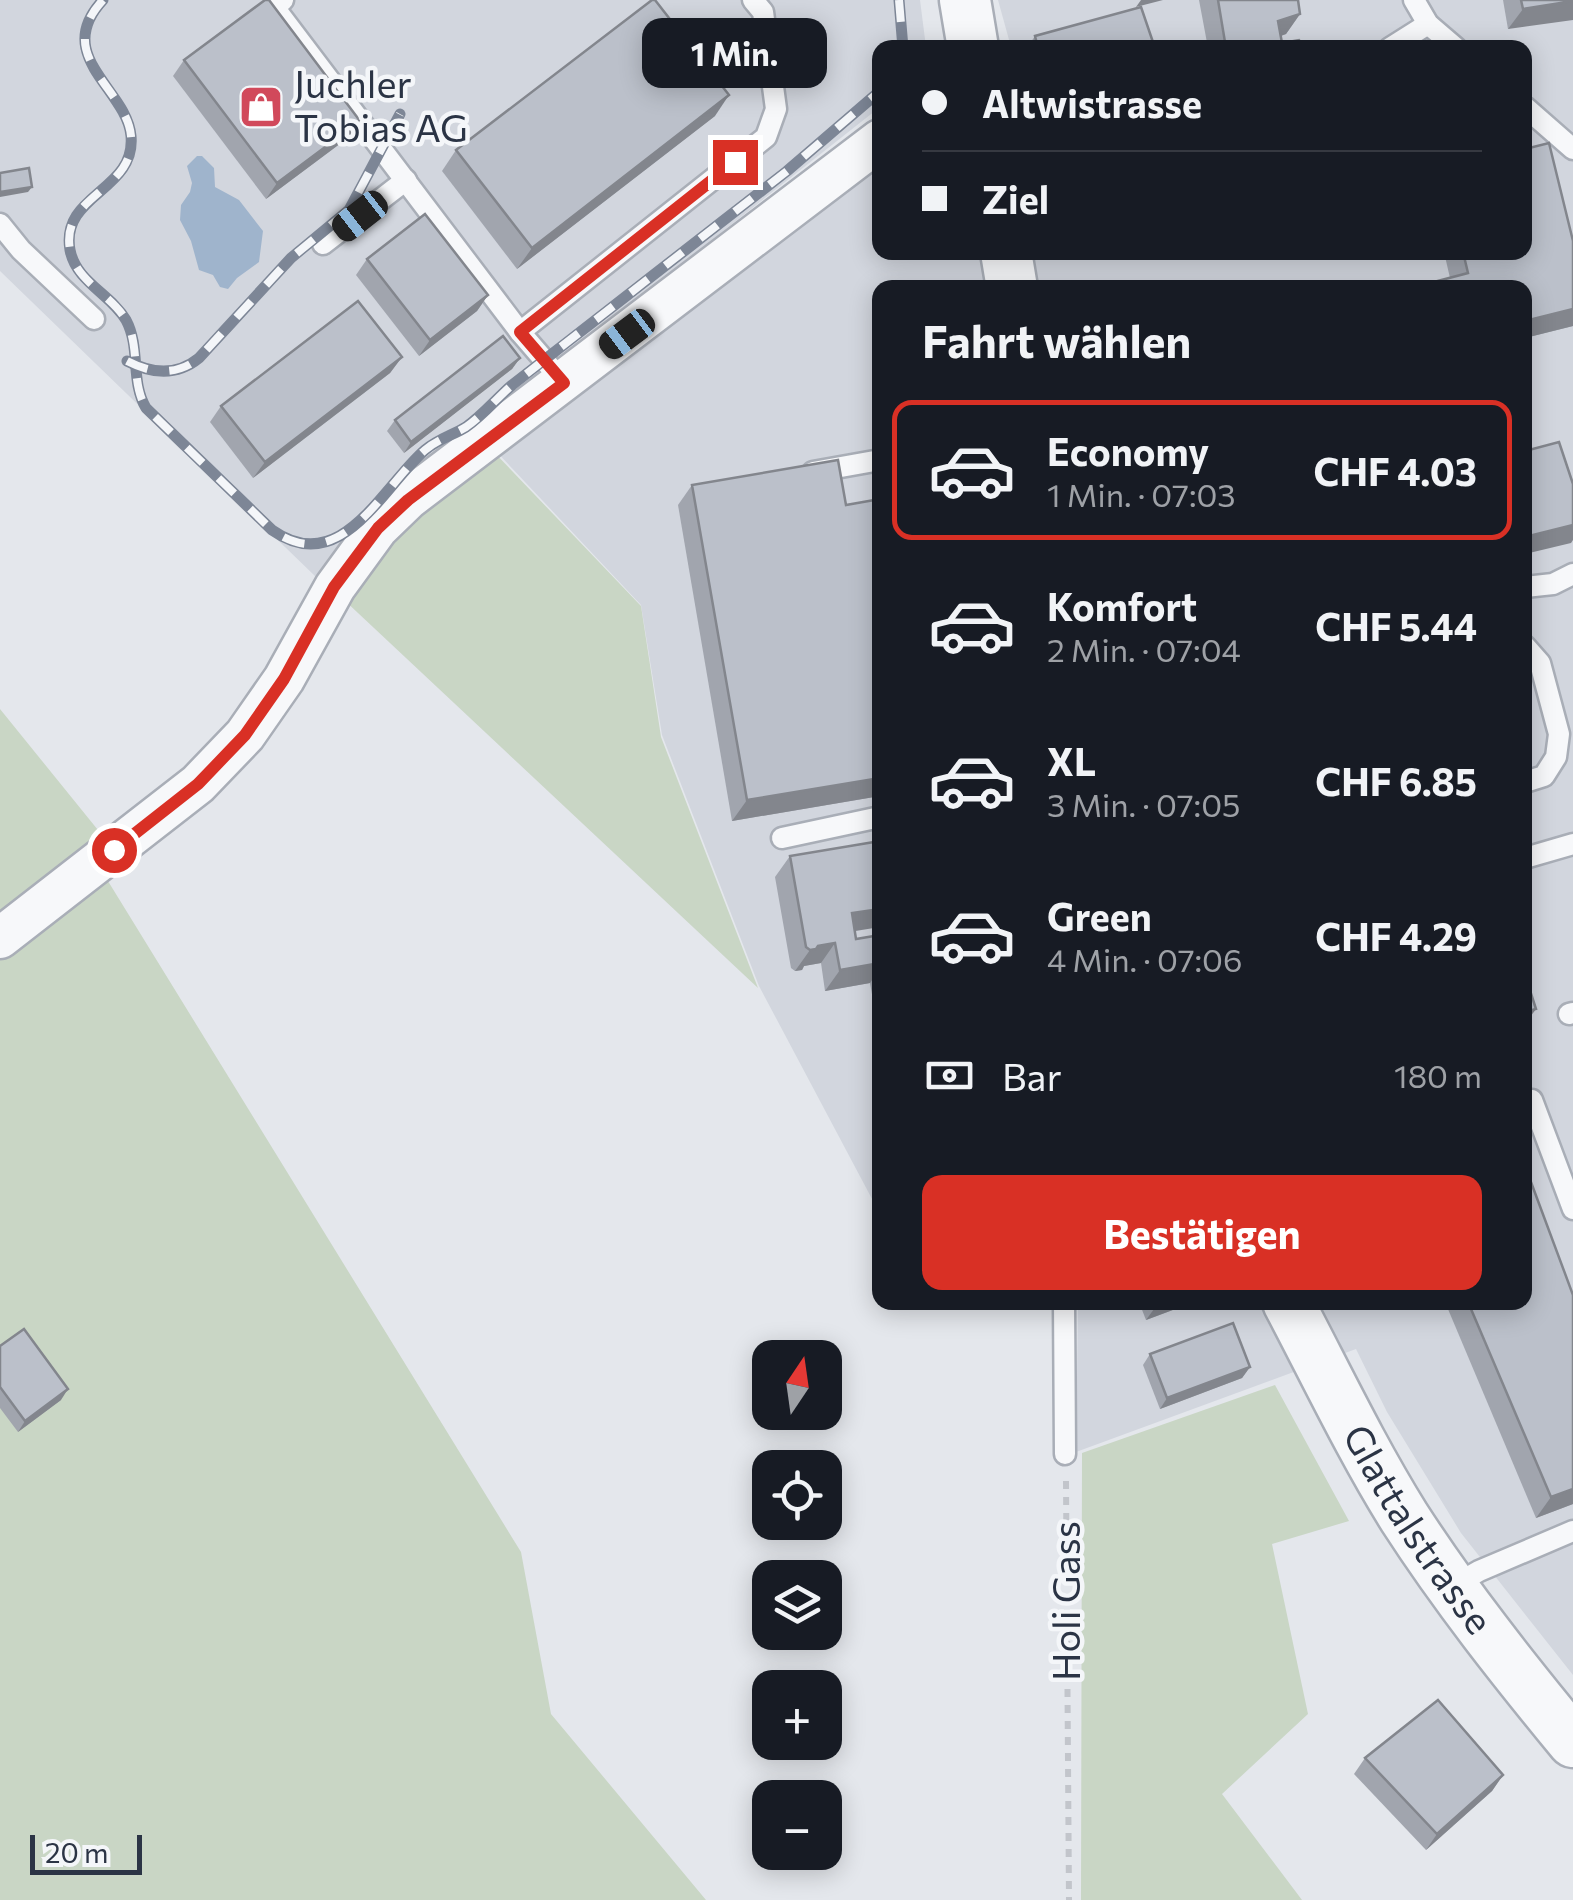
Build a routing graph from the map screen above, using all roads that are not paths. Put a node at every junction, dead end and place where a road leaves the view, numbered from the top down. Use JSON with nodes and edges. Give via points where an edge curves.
{"nodes":[{"id":1,"x":754,"y":0,"type":"edge"},
{"id":2,"x":1414,"y":0,"type":"edge"},
{"id":3,"x":275,"y":2,"type":"edge"},
{"id":4,"x":1428,"y":24,"type":"junction"},
{"id":5,"x":1403,"y":40,"type":"edge"},
{"id":6,"x":1447,"y":40,"type":"edge"},
{"id":7,"x":1532,"y":113,"type":"edge"},
{"id":8,"x":872,"y":146,"type":"edge"},
{"id":9,"x":1573,"y":149,"type":"edge"},
{"id":10,"x":406,"y":180,"type":"junction"},
{"id":11,"x":0,"y":224,"type":"edge"},
{"id":12,"x":323,"y":244,"type":"dead end"},
{"id":13,"x":94,"y":318,"type":"dead end"},
{"id":14,"x":520,"y":332,"type":"junction"},
{"id":15,"x":564,"y":383,"type":"junction"},
{"id":16,"x":872,"y":461,"type":"edge"},
{"id":17,"x":787,"y":476,"type":"edge"},
{"id":18,"x":1573,"y":574,"type":"edge"},
{"id":19,"x":1532,"y":586,"type":"edge"},
{"id":20,"x":1532,"y":654,"type":"edge"},
{"id":21,"x":1532,"y":780,"type":"edge"},
{"id":22,"x":872,"y":819,"type":"edge"},
{"id":23,"x":782,"y":838,"type":"dead end"},
{"id":24,"x":1573,"y":844,"type":"edge"},
{"id":25,"x":1532,"y":856,"type":"edge"},
{"id":26,"x":0,"y":938,"type":"edge"},
{"id":27,"x":1532,"y":1100,"type":"dead end"},
{"id":28,"x":1573,"y":1209,"type":"edge"},
{"id":29,"x":1064,"y":1310,"type":"edge"},
{"id":30,"x":1292,"y":1310,"type":"edge"},
{"id":31,"x":1066,"y":1454,"type":"road end"},
{"id":32,"x":1573,"y":1531,"type":"edge"},
{"id":33,"x":1451,"y":1588,"type":"junction"},
{"id":34,"x":1573,"y":1742,"type":"edge"}],
"edges":[{"from":1,"to":14,"type":"lane","via":[[763,12],[776,109],[766,138]]},
{"from":2,"to":4,"type":"lane"},
{"from":3,"to":10,"type":"lane"},
{"from":4,"to":5,"type":"lane"},
{"from":4,"to":6,"type":"lane"},
{"from":7,"to":9,"type":"lane"},
{"from":8,"to":15,"type":"street"},
{"from":10,"to":12,"type":"lane"},
{"from":10,"to":14,"type":"lane"},
{"from":11,"to":13,"type":"lane"},
{"from":14,"to":15,"type":"lane"},
{"from":15,"to":26,"type":"street","via":[[378,528],[334,587],[275,693],[198,784]]},
{"from":16,"to":17,"type":"lane"},
{"from":18,"to":19,"type":"lane"},
{"from":20,"to":21,"type":"lane","via":[[1558,734],[1556,757],[1544,776]]},
{"from":22,"to":23,"type":"lane"},
{"from":24,"to":25,"type":"lane"},
{"from":27,"to":28,"type":"lane"},
{"from":29,"to":31,"type":"lane"},
{"from":30,"to":33,"type":"street","name":"Glattalstrasse","via":[[1402,1514]]},
{"from":32,"to":33,"type":"lane"},
{"from":33,"to":34,"type":"street","name":"Glattalstrasse"}]}
